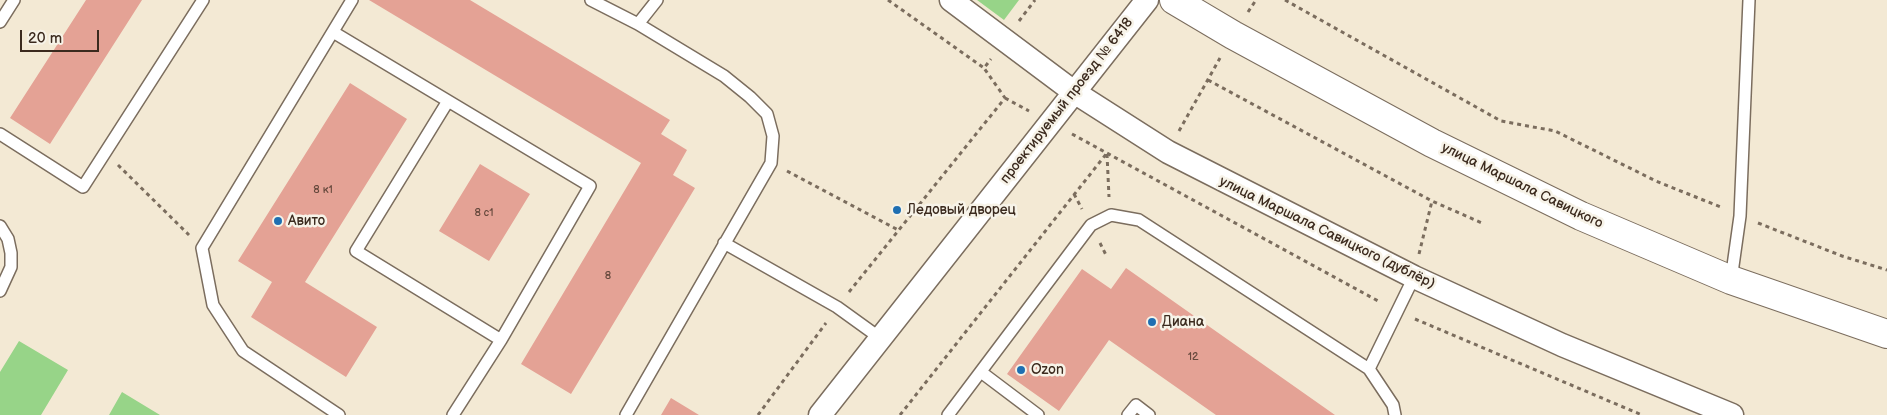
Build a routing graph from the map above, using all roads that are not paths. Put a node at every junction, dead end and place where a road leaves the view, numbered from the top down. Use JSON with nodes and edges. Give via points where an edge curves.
{"nodes":[{"id":1,"x":14,"y":0,"type":"edge"},
{"id":2,"x":203,"y":0,"type":"edge"},
{"id":3,"x":352,"y":0,"type":"edge"},
{"id":4,"x":591,"y":0,"type":"edge"},
{"id":5,"x":657,"y":0,"type":"edge"},
{"id":6,"x":951,"y":0,"type":"edge"},
{"id":7,"x":1147,"y":0,"type":"edge"},
{"id":8,"x":1174,"y":0,"type":"edge"},
{"id":9,"x":1750,"y":0,"type":"edge"},
{"id":10,"x":0,"y":22,"type":"edge"},
{"id":11,"x":638,"y":24,"type":"junction"},
{"id":12,"x":333,"y":32,"type":"junction"},
{"id":13,"x":1074,"y":92,"type":"junction"},
{"id":14,"x":448,"y":101,"type":"junction"},
{"id":15,"x":0,"y":134,"type":"edge"},
{"id":16,"x":0,"y":226,"type":"edge"},
{"id":17,"x":724,"y":243,"type":"junction"},
{"id":18,"x":1414,"y":277,"type":"junction"},
{"id":19,"x":1731,"y":280,"type":"junction"},
{"id":20,"x":0,"y":291,"type":"edge"},
{"id":21,"x":1887,"y":334,"type":"edge"},
{"id":22,"x":880,"y":338,"type":"junction"},
{"id":23,"x":501,"y":340,"type":"junction"},
{"id":24,"x":1369,"y":369,"type":"junction"},
{"id":25,"x":981,"y":372,"type":"junction"},
{"id":26,"x":1394,"y":410,"type":"edge"},
{"id":27,"x":1719,"y":413,"type":"edge"},
{"id":28,"x":339,"y":415,"type":"edge"},
{"id":29,"x":453,"y":415,"type":"edge"},
{"id":30,"x":626,"y":415,"type":"edge"},
{"id":31,"x":820,"y":415,"type":"edge"},
{"id":32,"x":948,"y":415,"type":"edge"},
{"id":33,"x":1038,"y":415,"type":"edge"},
{"id":34,"x":1128,"y":415,"type":"edge"},
{"id":35,"x":1149,"y":415,"type":"edge"},
{"id":36,"x":1404,"y":415,"type":"edge"}],
"edges":[{"from":1,"to":10,"type":"lane"},
{"from":2,"to":15,"type":"lane","via":[[83,188]]},
{"from":3,"to":12,"type":"lane"},
{"from":4,"to":11,"type":"lane"},
{"from":5,"to":11,"type":"lane"},
{"from":6,"to":13,"type":"street","name":"улица Маршала Савицкого (дублёр)"},
{"from":7,"to":13,"type":"street","name":"проектируемый проезд № 6418"},
{"from":8,"to":19,"type":"street","name":"улица Маршала Савицкого","via":[[1233,36],[1461,157],[1581,216]]},
{"from":9,"to":19,"type":"lane","via":[[1740,216]]},
{"from":11,"to":17,"type":"lane","via":[[724,76],[767,114],[773,136],[771,163]]},
{"from":12,"to":14,"type":"lane"},
{"from":12,"to":28,"type":"lane","via":[[202,248],[213,305],[244,351]]},
{"from":13,"to":18,"type":"street","name":"улица Маршала Савицкого (дублёр)","via":[[1168,152]]},
{"from":13,"to":22,"type":"street","name":"проектируемый проезд № 6418"},
{"from":14,"to":23,"type":"lane","via":[[590,186]]},
{"from":14,"to":23,"type":"lane","via":[[356,251]]},
{"from":16,"to":20,"type":"lane","via":[[8,239],[11,267]]},
{"from":17,"to":22,"type":"lane","via":[[837,307]]},
{"from":17,"to":30,"type":"lane"},
{"from":18,"to":24,"type":"lane"},
{"from":18,"to":27,"type":"street","name":"улица Маршала Савицкого (дублёр)"},
{"from":19,"to":21,"type":"street","name":"улица Маршала Савицкого"},
{"from":22,"to":31,"type":"street","name":"проектируемый проезд № 6418"},
{"from":23,"to":29,"type":"lane"},
{"from":24,"to":25,"type":"lane","via":[[1139,220],[1111,215],[1090,225]]},
{"from":24,"to":26,"type":"lane"},
{"from":25,"to":32,"type":"lane"},
{"from":25,"to":33,"type":"lane"},
{"from":26,"to":36,"type":"lane"},
{"from":34,"to":35,"type":"lane","via":[[1136,405]]}]}
